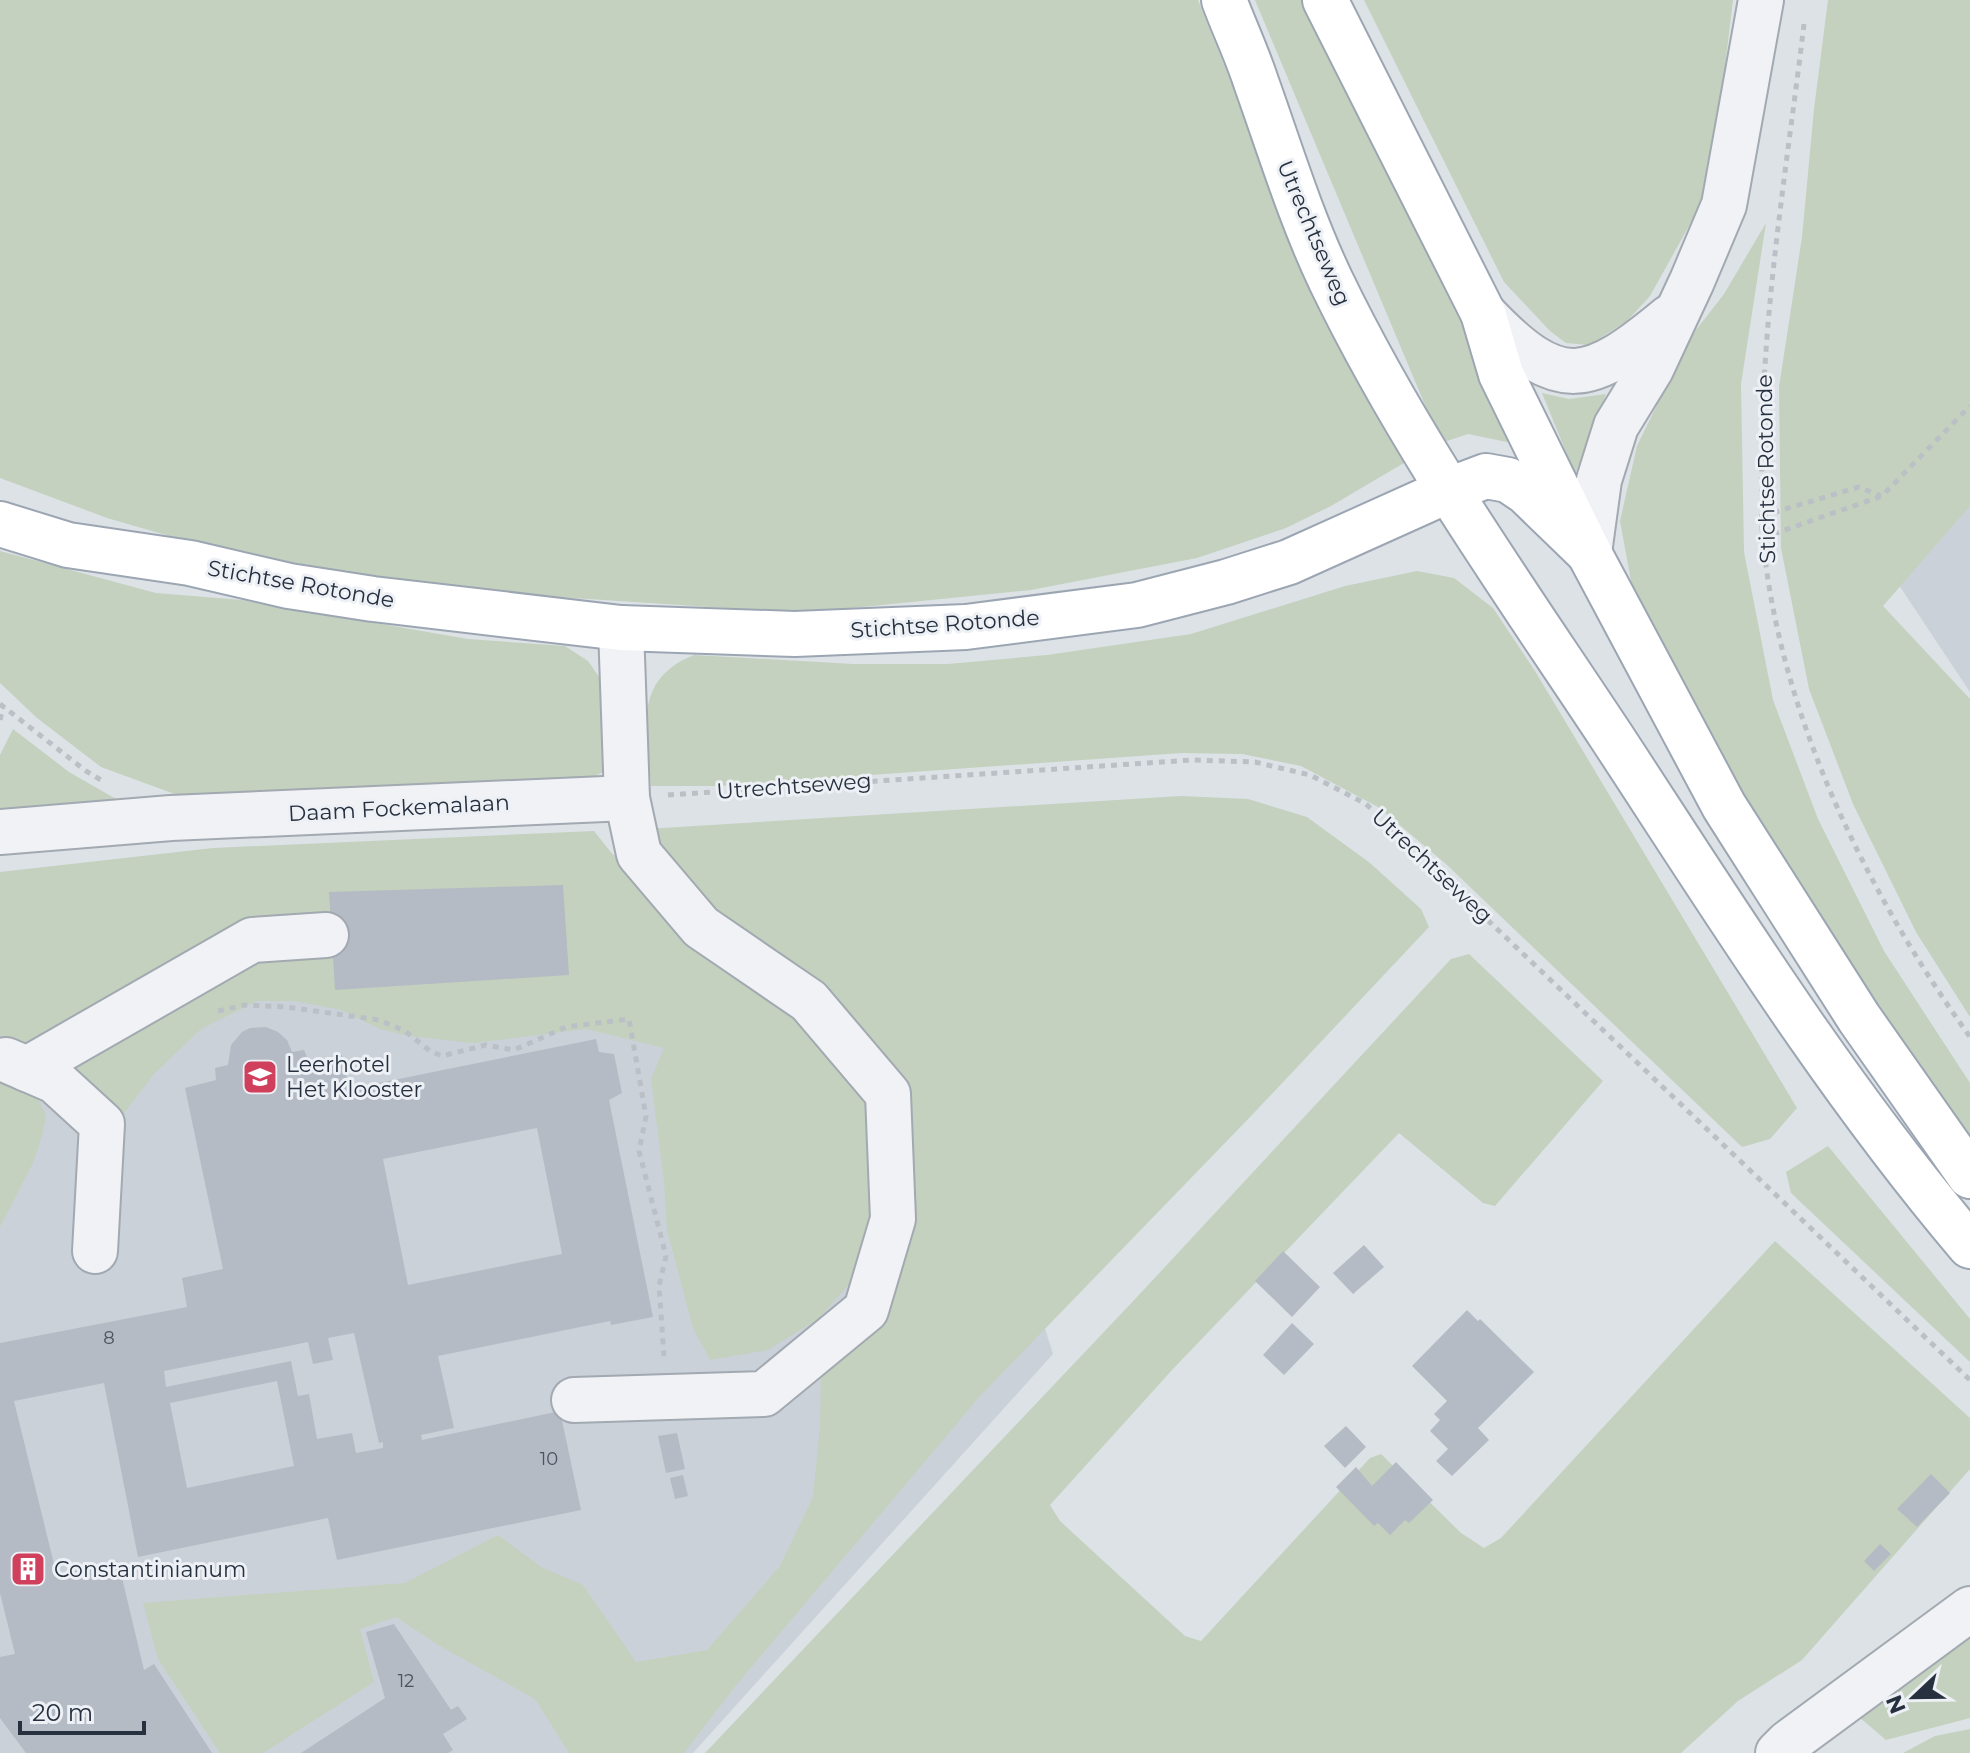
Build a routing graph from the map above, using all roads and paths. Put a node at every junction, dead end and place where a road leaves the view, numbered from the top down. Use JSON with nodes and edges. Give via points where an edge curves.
{"nodes":[{"id":1,"x":1224,"y":0,"type":"edge"},
{"id":2,"x":1325,"y":0,"type":"edge"},
{"id":3,"x":1761,"y":0,"type":"edge"},
{"id":4,"x":1805,"y":15,"type":"dead end"},
{"id":5,"x":1483,"y":313,"type":"junction"},
{"id":6,"x":1675,"y":313,"type":"junction"},
{"id":7,"x":1970,"y":406,"type":"edge"},
{"id":8,"x":1449,"y":490,"type":"junction"},
{"id":9,"x":1882,"y":496,"type":"junction"},
{"id":10,"x":1762,"y":516,"type":"junction"},
{"id":11,"x":0,"y":524,"type":"edge"},
{"id":12,"x":1762,"y":538,"type":"junction"},
{"id":13,"x":1589,"y":553,"type":"junction"},
{"id":14,"x":621,"y":628,"type":"junction"},
{"id":15,"x":2,"y":705,"type":"edge"},
{"id":16,"x":0,"y":720,"type":"edge"},
{"id":17,"x":110,"y":785,"type":"dead end"},
{"id":18,"x":627,"y":798,"type":"junction"},
{"id":19,"x":0,"y":832,"type":"edge"},
{"id":20,"x":326,"y":935,"type":"dead end"},
{"id":21,"x":216,"y":1012,"type":"dead end"},
{"id":22,"x":1970,"y":1037,"type":"edge"},
{"id":23,"x":13,"y":1064,"type":"edge"},
{"id":24,"x":1970,"y":1176,"type":"edge"},
{"id":25,"x":1970,"y":1246,"type":"edge"},
{"id":26,"x":95,"y":1251,"type":"dead end"},
{"id":27,"x":1970,"y":1380,"type":"edge"},
{"id":28,"x":664,"y":1397,"type":"junction"},
{"id":29,"x":574,"y":1400,"type":"dead end"},
{"id":30,"x":1970,"y":1609,"type":"edge"},
{"id":31,"x":1778,"y":1753,"type":"edge"}],
"edges":[{"from":1,"to":8,"type":"main road","name":"Utrechtseweg","via":[[1331,281]]},
{"from":2,"to":5,"type":"main road"},
{"from":3,"to":6,"type":"street","via":[[1724,205]]},
{"from":4,"to":10,"type":"path","name":"Stichtse Rotonde","via":[[1762,390]]},
{"from":5,"to":6,"type":"street","via":[[1511,343],[1565,372],[1594,370],[1633,348]]},
{"from":5,"to":13,"type":"main road","via":[[1501,374]]},
{"from":6,"to":13,"type":"street","via":[[1651,369],[1616,426],[1599,480]]},
{"from":7,"to":9,"type":"path"},
{"from":8,"to":13,"type":"main road","name":"Stichtse Rotonde","via":[[1486,476],[1508,480]]},
{"from":8,"to":14,"type":"main road","name":"Stichtse Rotonde","via":[[1289,562],[1137,605],[966,627],[795,634]]},
{"from":8,"to":25,"type":"main road","name":"Utrechtseweg","via":[[1791,1011]]},
{"from":9,"to":10,"type":"path","via":[[1859,487]]},
{"from":9,"to":12,"type":"path"},
{"from":10,"to":12,"type":"path","name":"Stichtse Rotonde"},
{"from":11,"to":14,"type":"main road","name":"Stichtse Rotonde","via":[[68,545],[190,563],[289,586]]},
{"from":12,"to":22,"type":"path","name":"Stichtse Rotonde","via":[[1775,629],[1808,735],[1866,869]]},
{"from":13,"to":24,"type":"main road","via":[[1724,806],[1859,1018]]},
{"from":14,"to":18,"type":"street"},
{"from":15,"to":16,"type":"path"},
{"from":15,"to":17,"type":"path"},
{"from":18,"to":19,"type":"street","name":"Daam Fockemalaan","via":[[171,818]]},
{"from":18,"to":27,"type":"path","name":"Utrechtseweg","via":[[1192,760],[1255,762],[1310,775],[1366,804]]},
{"from":18,"to":28,"type":"street","via":[[639,854],[701,927],[809,1001],[888,1094],[893,1219],[866,1310],[764,1394]]},
{"from":20,"to":23,"type":"street","via":[[252,940]]},
{"from":21,"to":28,"type":"path","via":[[245,1005],[379,1020],[442,1056],[486,1045],[514,1050],[566,1027],[629,1019],[646,1116],[639,1151],[666,1256],[659,1286]]},
{"from":23,"to":26,"type":"street","via":[[55,1081],[102,1124]]},
{"from":28,"to":29,"type":"street"},
{"from":30,"to":31,"type":"street"}]}
